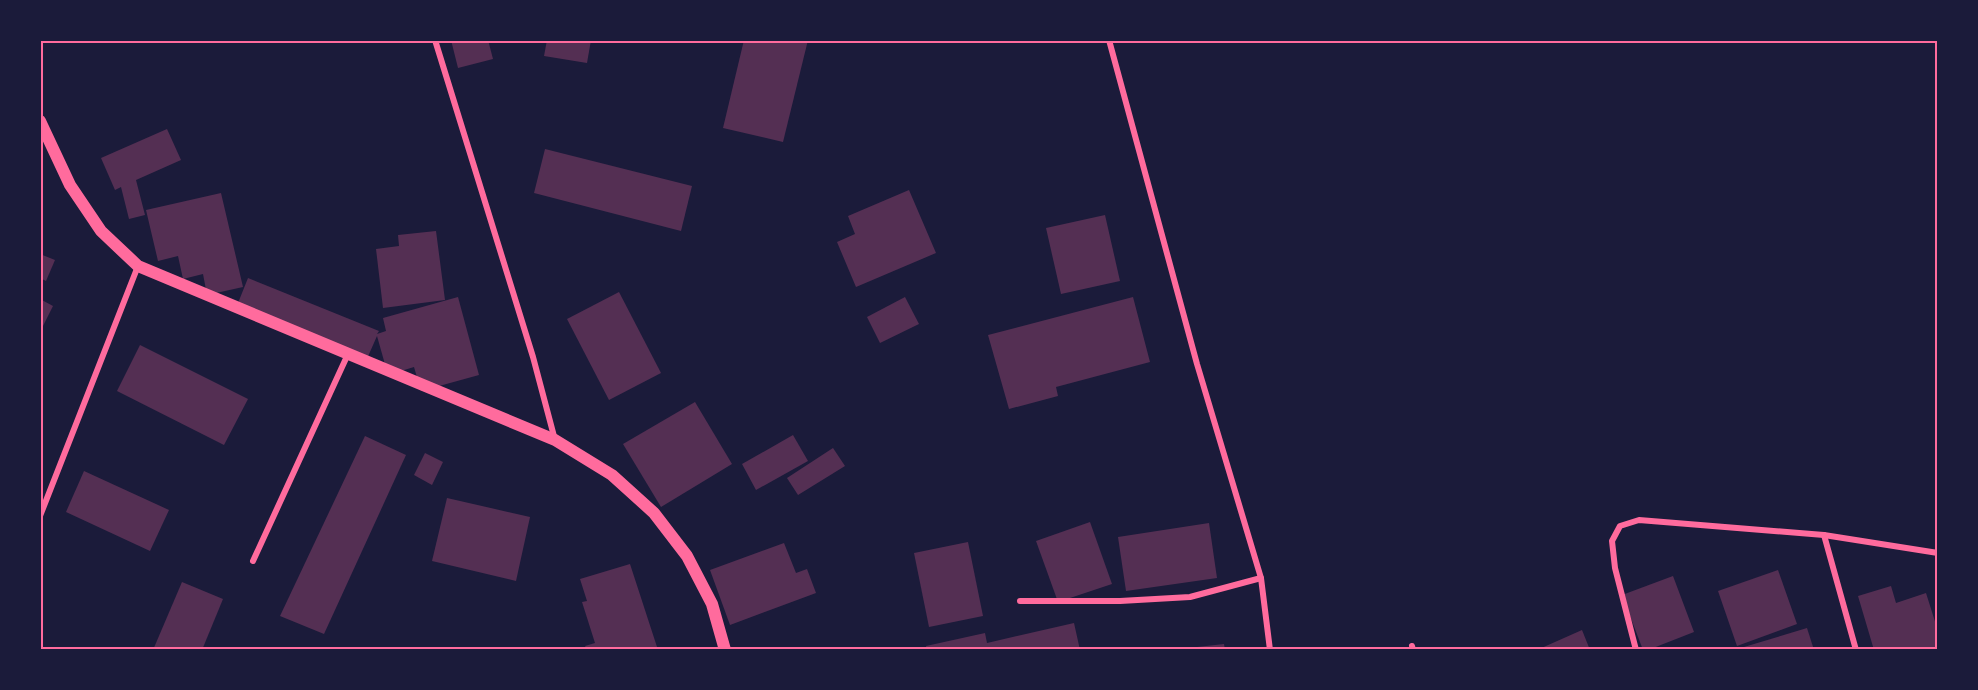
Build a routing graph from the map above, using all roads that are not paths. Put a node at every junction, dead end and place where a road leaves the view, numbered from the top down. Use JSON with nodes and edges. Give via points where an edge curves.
{"nodes":[{"id":1,"x":435,"y":40,"type":"edge"},
{"id":2,"x":1109,"y":40,"type":"edge"},
{"id":3,"x":40,"y":121,"type":"edge"},
{"id":4,"x":43,"y":135,"type":"edge"},
{"id":5,"x":138,"y":266,"type":"junction"},
{"id":6,"x":348,"y":354,"type":"junction"},
{"id":7,"x":555,"y":440,"type":"junction"},
{"id":8,"x":40,"y":516,"type":"edge"},
{"id":9,"x":1824,"y":535,"type":"junction"},
{"id":10,"x":1938,"y":553,"type":"edge"},
{"id":11,"x":253,"y":561,"type":"dead end"},
{"id":12,"x":1261,"y":578,"type":"junction"},
{"id":13,"x":1020,"y":601,"type":"dead end"},
{"id":14,"x":725,"y":650,"type":"edge"},
{"id":15,"x":1270,"y":650,"type":"edge"},
{"id":16,"x":1636,"y":650,"type":"edge"},
{"id":17,"x":1856,"y":650,"type":"edge"}],
"edges":[{"from":1,"to":7,"type":"street"},
{"from":2,"to":12,"type":"street","via":[[1197,364]]},
{"from":3,"to":4,"type":"main road"},
{"from":4,"to":5,"type":"main road","via":[[101,231]]},
{"from":5,"to":6,"type":"main road"},
{"from":5,"to":8,"type":"street"},
{"from":6,"to":7,"type":"main road"},
{"from":6,"to":11,"type":"street"},
{"from":7,"to":14,"type":"main road","via":[[612,475],[654,513],[687,556],[712,604]]},
{"from":9,"to":10,"type":"street"},
{"from":9,"to":16,"type":"street","via":[[1639,520],[1620,526],[1612,541],[1615,568]]},
{"from":9,"to":17,"type":"street"},
{"from":12,"to":13,"type":"street","via":[[1190,597]]},
{"from":12,"to":15,"type":"street"}]}
